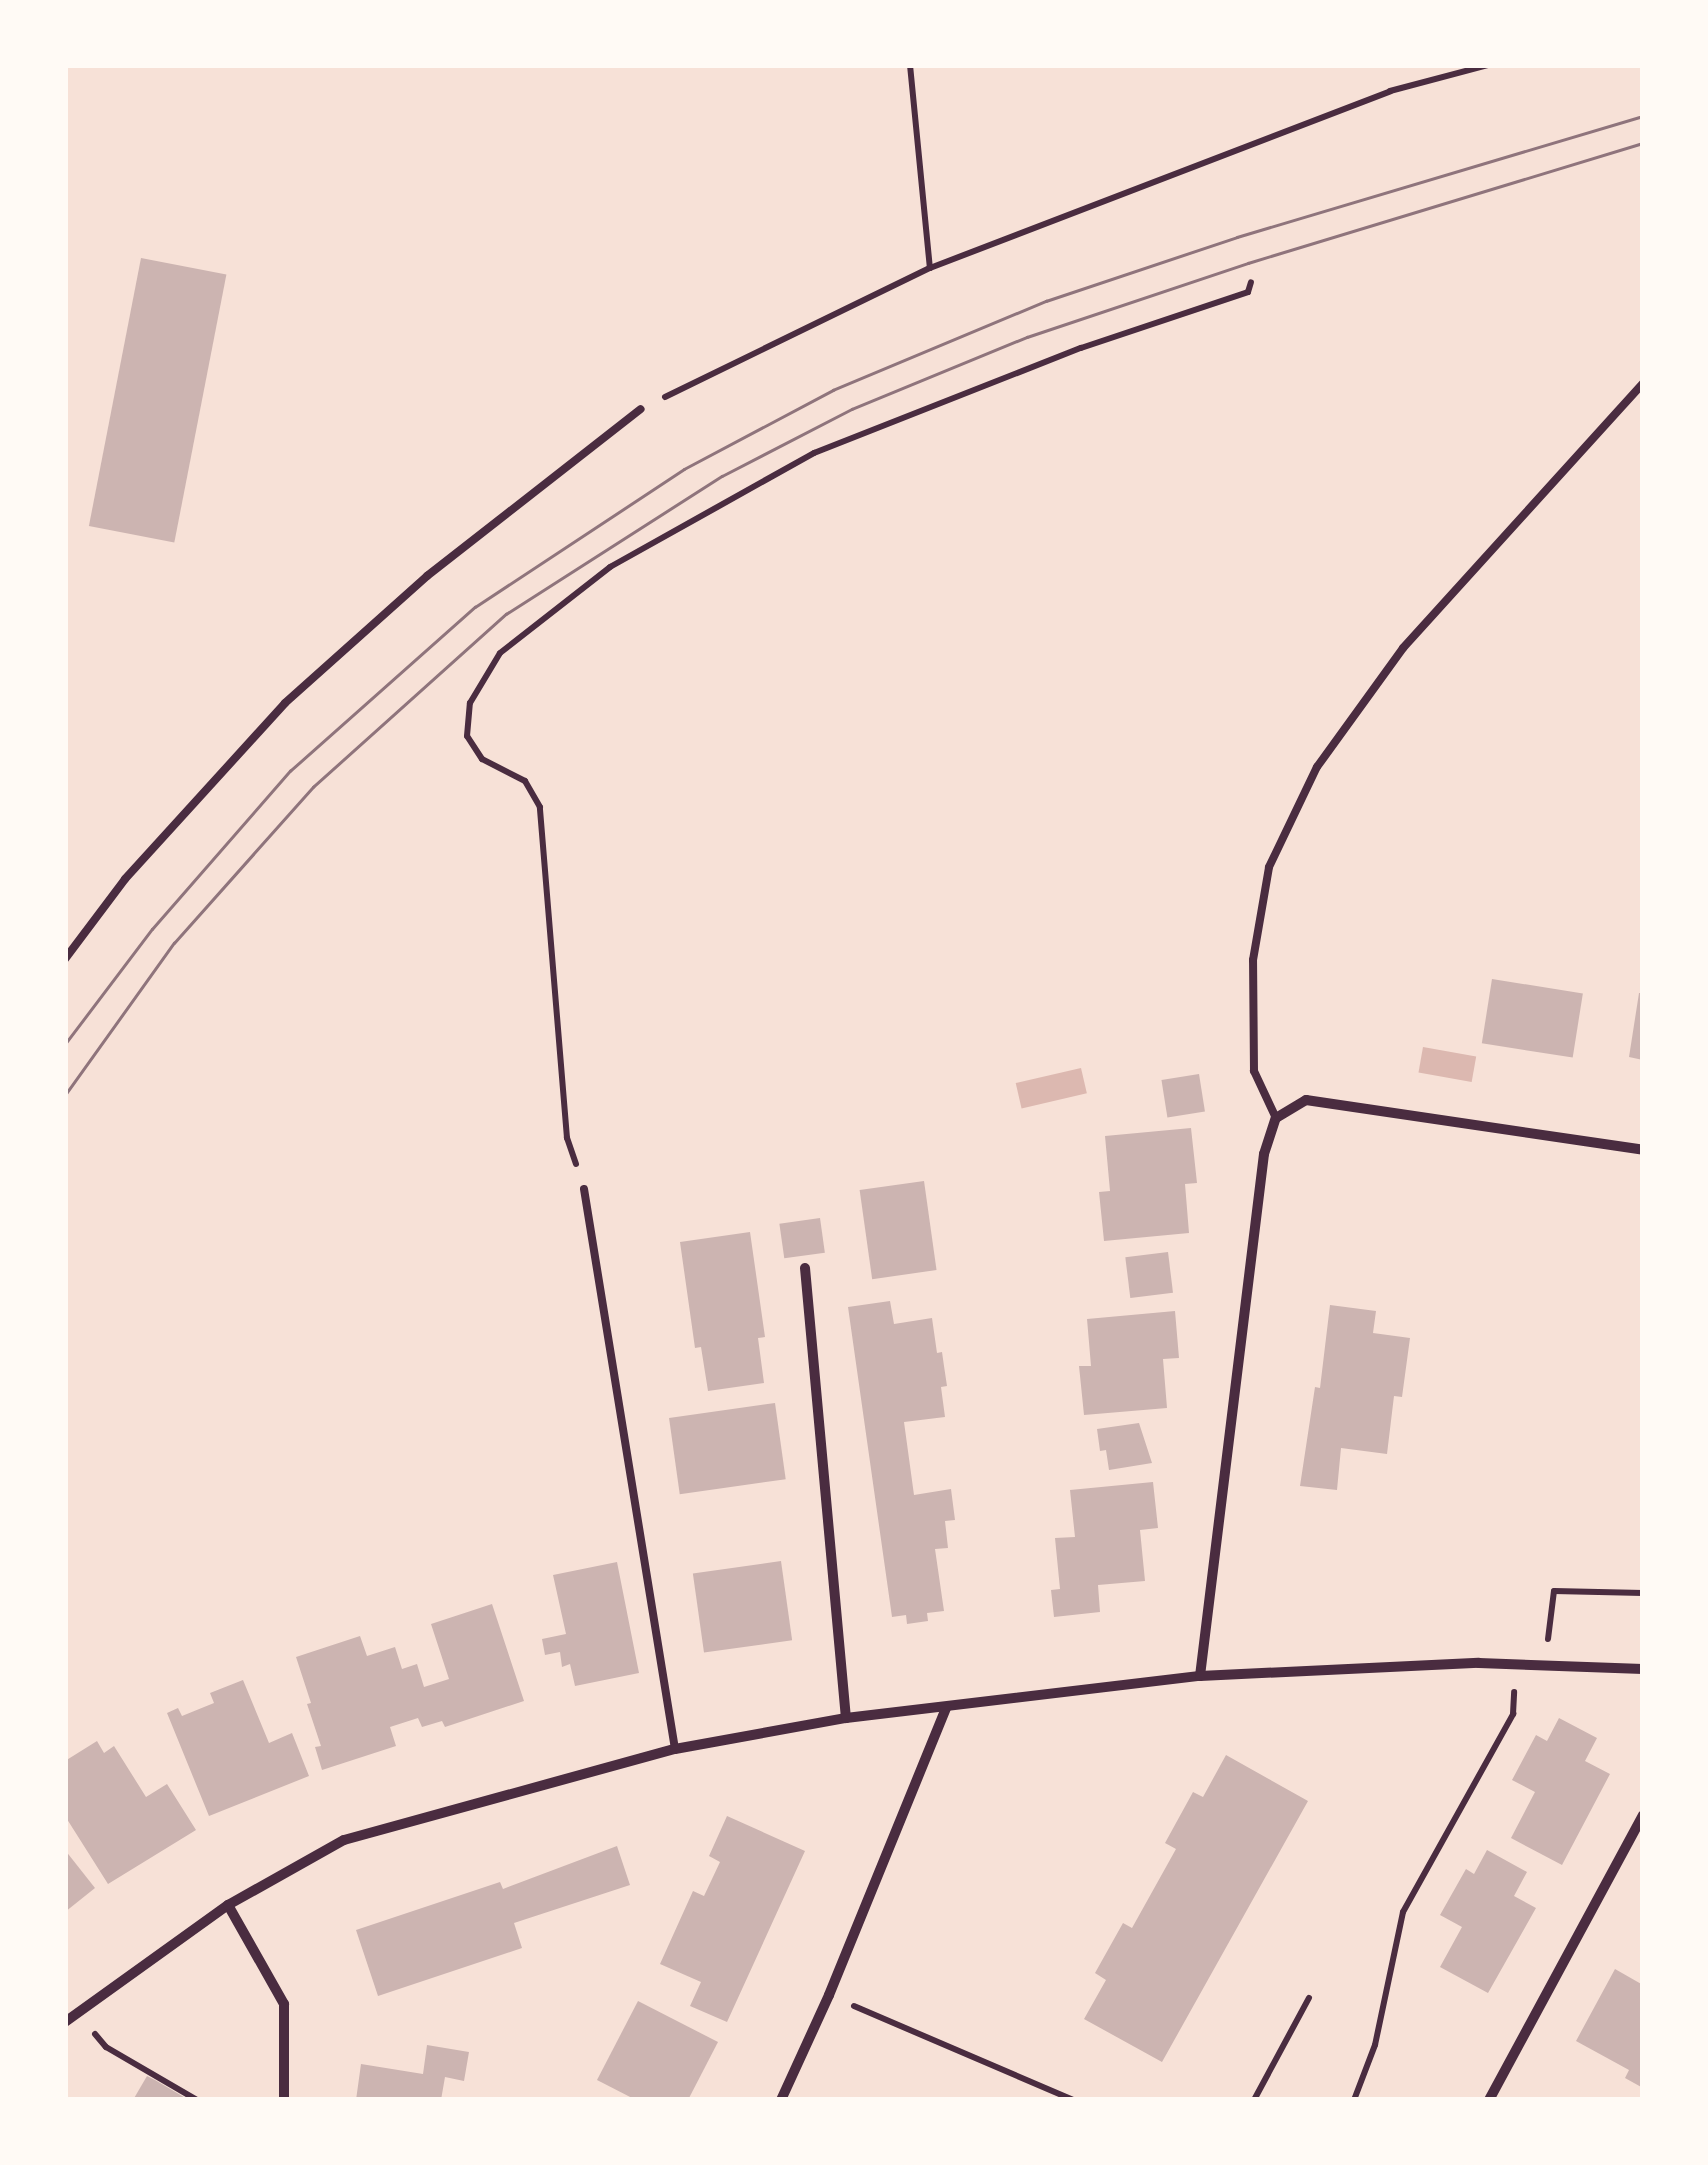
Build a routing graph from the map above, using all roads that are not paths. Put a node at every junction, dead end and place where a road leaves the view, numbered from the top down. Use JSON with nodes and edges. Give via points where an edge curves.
{"nodes":[{"id":1,"x":1643,"y":384,"type":"edge"},
{"id":2,"x":641,"y":409,"type":"road end"},
{"id":3,"x":65,"y":959,"type":"edge"},
{"id":4,"x":1276,"y":1118,"type":"junction"},
{"id":5,"x":1643,"y":1150,"type":"edge"},
{"id":6,"x":584,"y":1189,"type":"road end"},
{"id":7,"x":805,"y":1268,"type":"dead end"},
{"id":8,"x":1643,"y":1669,"type":"edge"},
{"id":9,"x":1200,"y":1676,"type":"junction"},
{"id":10,"x":946,"y":1708,"type":"junction"},
{"id":11,"x":846,"y":1718,"type":"junction"},
{"id":12,"x":675,"y":1748,"type":"junction"},
{"id":13,"x":1643,"y":1815,"type":"edge"},
{"id":14,"x":228,"y":1905,"type":"junction"},
{"id":15,"x":65,"y":2022,"type":"edge"},
{"id":16,"x":284,"y":2100,"type":"edge"},
{"id":17,"x":782,"y":2100,"type":"edge"},
{"id":18,"x":1490,"y":2100,"type":"edge"}],
"edges":[{"from":1,"to":4,"type":"lane","via":[[1403,648],[1317,767],[1270,867],[1253,960],[1254,1071]]},
{"from":2,"to":3,"type":"lane","via":[[428,576],[285,703],[124,880]]},
{"from":4,"to":5,"type":"street","via":[[1306,1100]]},
{"from":4,"to":9,"type":"street","via":[[1264,1154]]},
{"from":6,"to":12,"type":"lane"},
{"from":7,"to":11,"type":"street"},
{"from":8,"to":9,"type":"street","via":[[1515,1665]]},
{"from":9,"to":10,"type":"street"},
{"from":10,"to":11,"type":"street"},
{"from":10,"to":17,"type":"street"},
{"from":11,"to":12,"type":"street"},
{"from":12,"to":14,"type":"street","via":[[344,1840]]},
{"from":13,"to":18,"type":"street"},
{"from":14,"to":15,"type":"street"},
{"from":14,"to":16,"type":"street","via":[[284,2004]]}]}
